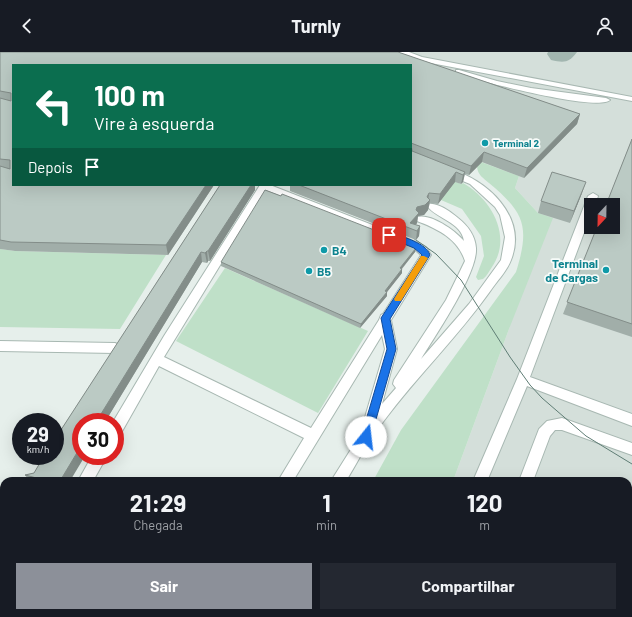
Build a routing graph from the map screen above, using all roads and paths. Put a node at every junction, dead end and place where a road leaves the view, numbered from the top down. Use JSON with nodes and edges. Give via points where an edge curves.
{"nodes":[{"id":1,"x":402,"y":52,"type":"edge"},
{"id":2,"x":632,"y":100,"type":"edge"},
{"id":3,"x":443,"y":170,"type":"edge"},
{"id":4,"x":264,"y":186,"type":"edge"},
{"id":5,"x":593,"y":196,"type":"dead end"},
{"id":6,"x":432,"y":206,"type":"dead end"},
{"id":7,"x":421,"y":219,"type":"dead end"},
{"id":8,"x":470,"y":261,"type":"junction"},
{"id":9,"x":385,"y":318,"type":"junction"},
{"id":10,"x":123,"y":336,"type":"edge"},
{"id":11,"x":0,"y":346,"type":"edge"},
{"id":12,"x":115,"y":348,"type":"junction"},
{"id":13,"x":157,"y":358,"type":"junction"},
{"id":14,"x":107,"y":361,"type":"edge"},
{"id":15,"x":523,"y":379,"type":"junction"},
{"id":16,"x":124,"y":415,"type":"edge"},
{"id":17,"x":378,"y":419,"type":"junction"},
{"id":18,"x":632,"y":420,"type":"edge"},
{"id":19,"x":313,"y":436,"type":"junction"},
{"id":20,"x":366,"y":437,"type":"junction"},
{"id":21,"x":632,"y":450,"type":"edge"},
{"id":22,"x":357,"y":451,"type":"junction"},
{"id":23,"x":95,"y":465,"type":"edge"},
{"id":24,"x":87,"y":477,"type":"edge"},
{"id":25,"x":287,"y":477,"type":"edge"},
{"id":26,"x":341,"y":477,"type":"edge"},
{"id":27,"x":347,"y":477,"type":"edge"},
{"id":28,"x":482,"y":477,"type":"edge"},
{"id":29,"x":528,"y":477,"type":"edge"}],
"edges":[{"from":1,"to":2,"type":"street","via":[[488,82],[584,99]]},
{"from":3,"to":17,"type":"street","via":[[473,182],[499,205],[508,227],[509,249],[499,272],[473,307]]},
{"from":4,"to":9,"type":"street","via":[[422,249],[426,255]]},
{"from":4,"to":13,"type":"street"},
{"from":5,"to":15,"type":"street"},
{"from":6,"to":8,"type":"street","via":[[453,219],[469,236]]},
{"from":7,"to":8,"type":"street","via":[[459,240]]},
{"from":8,"to":17,"type":"street","via":[[451,301]]},
{"from":9,"to":19,"type":"street"},
{"from":9,"to":20,"type":"street","via":[[391,349]]},
{"from":10,"to":12,"type":"street"},
{"from":11,"to":12,"type":"street"},
{"from":12,"to":14,"type":"street"},
{"from":13,"to":16,"type":"street"},
{"from":13,"to":19,"type":"street"},
{"from":15,"to":18,"type":"street"},
{"from":15,"to":28,"type":"street"},
{"from":17,"to":20,"type":"street"},
{"from":19,"to":25,"type":"street"},
{"from":20,"to":22,"type":"street"},
{"from":21,"to":29,"type":"street","via":[[562,424],[552,425],[544,433]]},
{"from":22,"to":26,"type":"street"},
{"from":22,"to":27,"type":"street"},
{"from":23,"to":24,"type":"street"}]}
